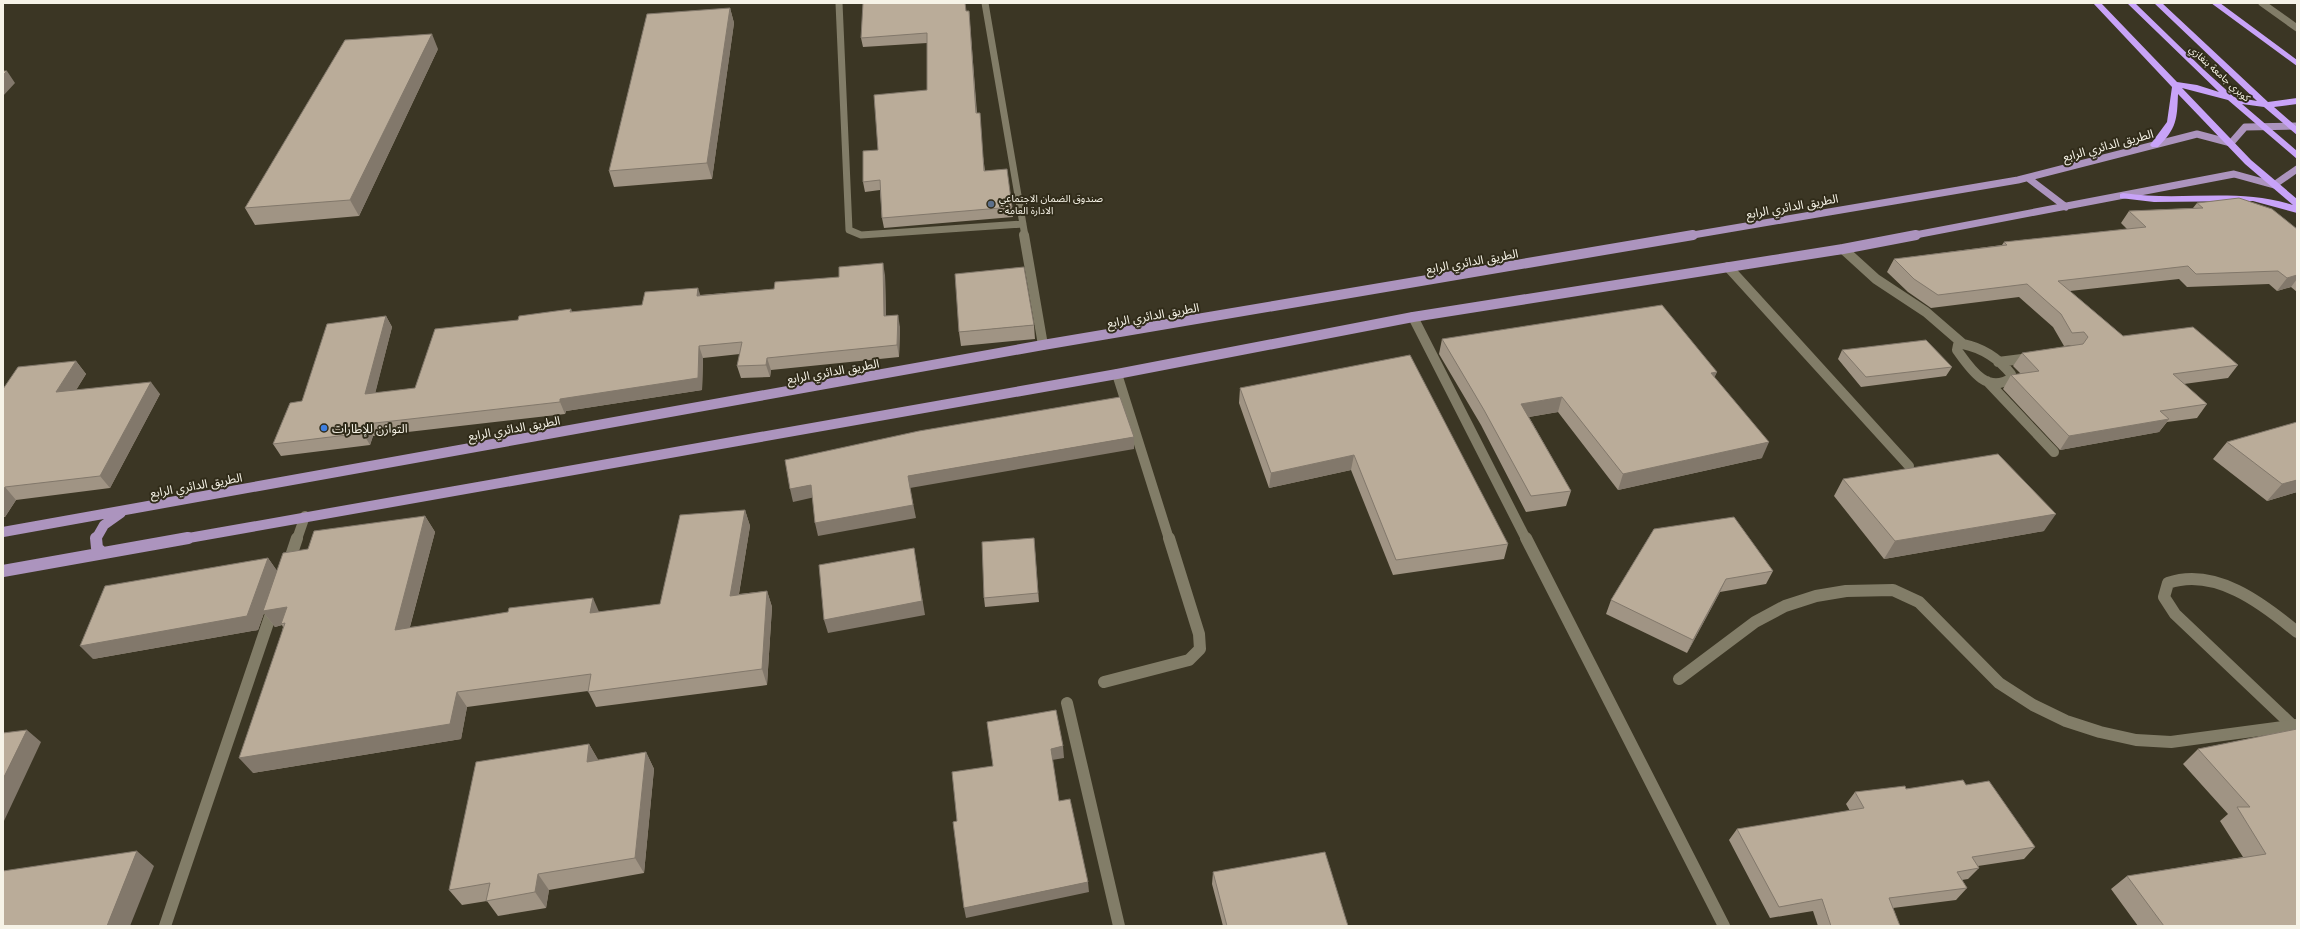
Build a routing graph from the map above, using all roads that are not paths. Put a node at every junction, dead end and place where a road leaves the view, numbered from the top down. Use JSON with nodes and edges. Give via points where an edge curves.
{"nodes":[{"id":1,"x":839,"y":3,"type":"edge"},
{"id":2,"x":985,"y":3,"type":"edge"},
{"id":3,"x":2098,"y":3,"type":"edge"},
{"id":4,"x":2131,"y":3,"type":"edge"},
{"id":5,"x":2158,"y":3,"type":"edge"},
{"id":6,"x":2215,"y":3,"type":"edge"},
{"id":7,"x":2262,"y":3,"type":"edge"},
{"id":8,"x":2297,"y":28,"type":"edge"},
{"id":9,"x":2282,"y":53,"type":"junction"},
{"id":10,"x":2297,"y":64,"type":"edge"},
{"id":11,"x":2297,"y":71,"type":"edge"},
{"id":12,"x":2177,"y":86,"type":"junction"},
{"id":13,"x":2297,"y":101,"type":"edge"},
{"id":14,"x":2297,"y":126,"type":"edge"},
{"id":15,"x":2297,"y":132,"type":"edge"},
{"id":16,"x":2231,"y":143,"type":"junction"},
{"id":17,"x":2155,"y":145,"type":"junction"},
{"id":18,"x":2297,"y":156,"type":"edge"},
{"id":19,"x":2297,"y":169,"type":"edge"},
{"id":20,"x":2028,"y":178,"type":"junction"},
{"id":21,"x":2274,"y":185,"type":"junction"},
{"id":22,"x":2123,"y":196,"type":"junction"},
{"id":23,"x":2297,"y":204,"type":"edge"},
{"id":24,"x":2066,"y":207,"type":"junction"},
{"id":25,"x":2297,"y":210,"type":"edge"},
{"id":26,"x":1023,"y":224,"type":"junction"},
{"id":27,"x":1843,"y":248,"type":"junction"},
{"id":28,"x":1728,"y":267,"type":"junction"},
{"id":29,"x":1413,"y":317,"type":"junction"},
{"id":30,"x":1963,"y":344,"type":"junction"},
{"id":31,"x":1043,"y":345,"type":"junction"},
{"id":32,"x":2043,"y":356,"type":"edge"},
{"id":33,"x":1998,"y":362,"type":"junction"},
{"id":34,"x":1117,"y":374,"type":"junction"},
{"id":35,"x":1987,"y":381,"type":"junction"},
{"id":36,"x":2054,"y":452,"type":"dead end"},
{"id":37,"x":1909,"y":466,"type":"dead end"},
{"id":38,"x":129,"y":509,"type":"junction"},
{"id":39,"x":305,"y":516,"type":"junction"},
{"id":40,"x":3,"y":532,"type":"edge"},
{"id":41,"x":103,"y":553,"type":"junction"},
{"id":42,"x":3,"y":571,"type":"edge"},
{"id":43,"x":284,"y":576,"type":"edge"},
{"id":44,"x":277,"y":598,"type":"edge"},
{"id":45,"x":2297,"y":632,"type":"edge"},
{"id":46,"x":1679,"y":679,"type":"dead end"},
{"id":47,"x":1104,"y":682,"type":"dead end"},
{"id":48,"x":1067,"y":704,"type":"dead end"},
{"id":49,"x":2296,"y":727,"type":"edge"},
{"id":50,"x":164,"y":926,"type":"edge"},
{"id":51,"x":1119,"y":926,"type":"edge"},
{"id":52,"x":1724,"y":926,"type":"edge"}],
"edges":[{"from":1,"to":26,"type":"street","via":[[849,230],[861,235]]},
{"from":2,"to":26,"type":"street"},
{"from":3,"to":12,"type":"highway"},
{"from":4,"to":18,"type":"highway","name":"كوبري جامعة بنغازي","via":[[2200,71]]},
{"from":5,"to":15,"type":"highway","name":"كوبري جامعة بنغازي"},
{"from":6,"to":9,"type":"highway"},
{"from":7,"to":8,"type":"street"},
{"from":9,"to":10,"type":"highway"},
{"from":9,"to":11,"type":"highway"},
{"from":12,"to":13,"type":"highway","via":[[2192,85],[2247,102],[2282,104]]},
{"from":12,"to":16,"type":"highway"},
{"from":12,"to":17,"type":"highway","via":[[2173,92],[2174,112],[2169,130]]},
{"from":14,"to":16,"type":"main road","via":[[2245,126]]},
{"from":16,"to":17,"type":"main road","name":"الطريق الدائري الرابع","via":[[2197,134]]},
{"from":16,"to":21,"type":"highway"},
{"from":17,"to":20,"type":"main road","name":"الطريق الدائري الرابع"},
{"from":19,"to":21,"type":"main road"},
{"from":20,"to":24,"type":"main road"},
{"from":20,"to":31,"type":"main road","name":"الطريق الدائري الرابع"},
{"from":21,"to":22,"type":"main road","via":[[2234,174]]},
{"from":21,"to":23,"type":"highway"},
{"from":22,"to":24,"type":"main road"},
{"from":22,"to":25,"type":"highway","via":[[2164,200],[2248,198],[2273,202]]},
{"from":24,"to":27,"type":"main road"},
{"from":26,"to":31,"type":"street"},
{"from":27,"to":28,"type":"main road"},
{"from":27,"to":30,"type":"street","via":[[1876,279],[1926,312]]},
{"from":28,"to":29,"type":"main road"},
{"from":28,"to":37,"type":"street"},
{"from":29,"to":34,"type":"main road"},
{"from":29,"to":52,"type":"street"},
{"from":30,"to":33,"type":"street","via":[[1972,346]]},
{"from":30,"to":35,"type":"street","via":[[1958,345],[1957,350],[1974,373]]},
{"from":31,"to":38,"type":"main road","name":"الطريق الدائري الرابع"},
{"from":32,"to":33,"type":"street"},
{"from":33,"to":35,"type":"street","via":[[2008,370],[2011,378],[2003,383]]},
{"from":34,"to":39,"type":"main road"},
{"from":34,"to":47,"type":"street","via":[[1198,634],[1200,649],[1189,660]]},
{"from":35,"to":36,"type":"street"},
{"from":38,"to":40,"type":"main road","name":"الطريق الدائري الرابع"},
{"from":38,"to":41,"type":"main road","via":[[109,520],[96,535],[96,549]]},
{"from":39,"to":41,"type":"main road"},
{"from":39,"to":43,"type":"street"},
{"from":41,"to":42,"type":"main road"},
{"from":44,"to":50,"type":"street"},
{"from":45,"to":49,"type":"street","via":[[2255,602],[2209,580],[2196,577],[2180,578],[2168,583],[2165,589],[2164,596],[2168,605],[2186,626]]},
{"from":46,"to":49,"type":"street","via":[[1755,622],[1786,606],[1816,596],[1846,591],[1893,590],[1919,602],[1999,683],[2033,705],[2066,721],[2136,740],[2171,742]]},
{"from":48,"to":51,"type":"street"}]}
